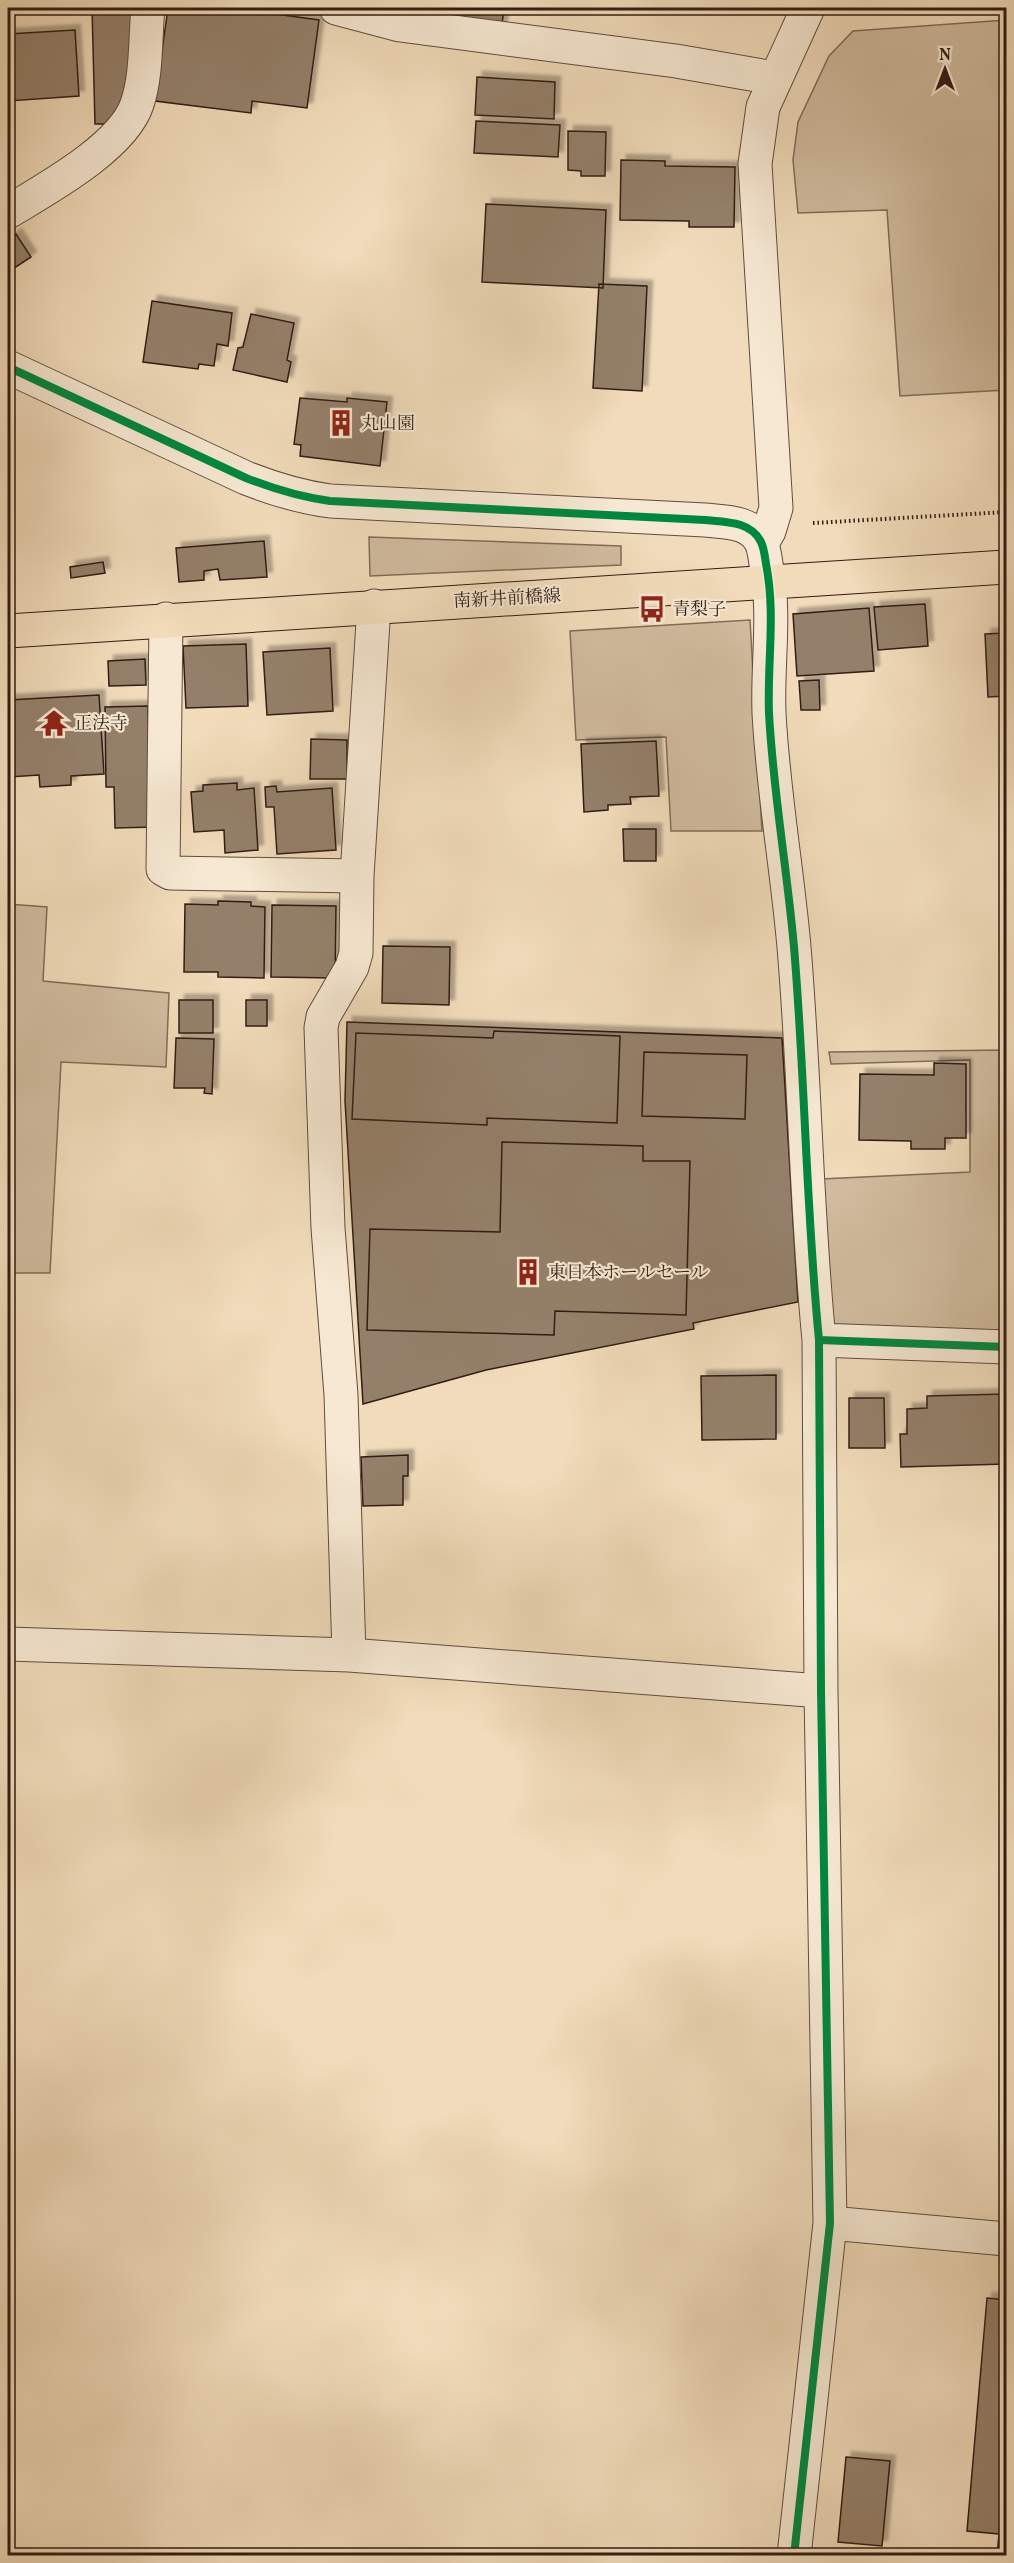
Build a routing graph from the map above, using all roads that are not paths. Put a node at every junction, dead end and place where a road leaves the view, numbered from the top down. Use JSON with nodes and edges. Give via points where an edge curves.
{"nodes":[{"id":1,"x":148,"y":8,"type":"edge"},
{"id":2,"x":336,"y":8,"type":"edge"},
{"id":3,"x":808,"y":8,"type":"edge"},
{"id":4,"x":774,"y":78,"type":"junction"},
{"id":5,"x":8,"y":213,"type":"edge"},
{"id":6,"x":8,"y":367,"type":"edge"},
{"id":7,"x":762,"y":543,"type":"junction"},
{"id":8,"x":1006,"y":567,"type":"edge"},
{"id":9,"x":770,"y":582,"type":"junction"},
{"id":10,"x":374,"y":606,"type":"junction"},
{"id":11,"x":166,"y":619,"type":"junction"},
{"id":12,"x":8,"y":631,"type":"edge"},
{"id":13,"x":357,"y":876,"type":"junction"},
{"id":14,"x":819,"y":1340,"type":"junction"},
{"id":15,"x":1006,"y":1347,"type":"edge"},
{"id":16,"x":8,"y":1644,"type":"edge"},
{"id":17,"x":349,"y":1655,"type":"junction"},
{"id":18,"x":821,"y":1691,"type":"junction"},
{"id":19,"x":830,"y":2223,"type":"junction"},
{"id":20,"x":1006,"y":2239,"type":"edge"},
{"id":21,"x":795,"y":2556,"type":"edge"}],
"edges":[{"from":1,"to":5,"type":"street","via":[[141,87],[127,125],[111,143]]},
{"from":2,"to":4,"type":"street","via":[[400,26],[676,61]]},
{"from":3,"to":4,"type":"street"},
{"from":4,"to":7,"type":"street","via":[[762,107],[755,164],[775,483],[774,515]]},
{"from":6,"to":7,"type":"street","via":[[246,478],[302,497],[734,522],[755,533]]},
{"from":7,"to":9,"type":"street"},
{"from":8,"to":9,"type":"main road","name":"南新井前橋線"},
{"from":9,"to":10,"type":"main road","name":"南新井前橋線"},
{"from":9,"to":14,"type":"street","via":[[769,711],[794,946]]},
{"from":10,"to":11,"type":"main road","name":"南新井前橋線"},
{"from":10,"to":13,"type":"street"},
{"from":11,"to":12,"type":"main road","name":"南新井前橋線"},
{"from":11,"to":13,"type":"street","via":[[163,868],[170,873]]},
{"from":13,"to":17,"type":"street","via":[[356,953],[321,1028],[328,1228],[341,1395]]},
{"from":14,"to":15,"type":"street"},
{"from":14,"to":18,"type":"street"},
{"from":16,"to":17,"type":"street"},
{"from":17,"to":18,"type":"street"},
{"from":18,"to":19,"type":"street"},
{"from":19,"to":20,"type":"street"},
{"from":19,"to":21,"type":"street"}]}
